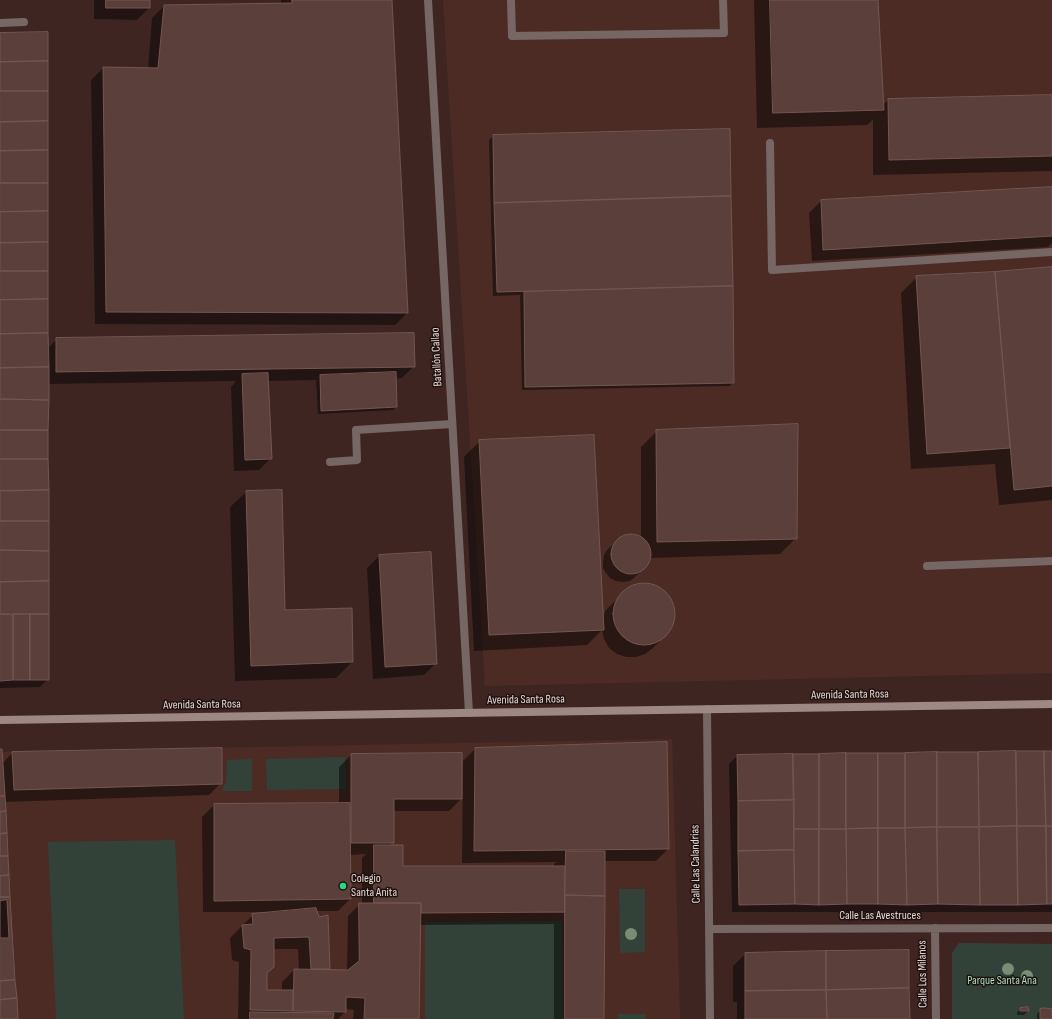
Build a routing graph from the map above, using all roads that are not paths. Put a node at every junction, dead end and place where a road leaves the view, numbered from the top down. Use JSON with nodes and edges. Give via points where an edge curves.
{"nodes":[{"id":1,"x":428,"y":0,"type":"edge"},
{"id":2,"x":511,"y":0,"type":"edge"},
{"id":3,"x":723,"y":0,"type":"edge"},
{"id":4,"x":24,"y":22,"type":"dead end"},
{"id":5,"x":0,"y":23,"type":"edge"},
{"id":6,"x":770,"y":143,"type":"dead end"},
{"id":7,"x":1052,"y":252,"type":"edge"},
{"id":8,"x":452,"y":424,"type":"junction"},
{"id":9,"x":330,"y":462,"type":"dead end"},
{"id":10,"x":1052,"y":561,"type":"edge"},
{"id":11,"x":927,"y":566,"type":"dead end"},
{"id":12,"x":1052,"y":704,"type":"edge"},
{"id":13,"x":707,"y":709,"type":"junction"},
{"id":14,"x":469,"y":713,"type":"junction"},
{"id":15,"x":0,"y":720,"type":"edge"},
{"id":16,"x":935,"y":928,"type":"junction"},
{"id":17,"x":1052,"y":928,"type":"edge"},
{"id":18,"x":709,"y":929,"type":"junction"},
{"id":19,"x":710,"y":1019,"type":"edge"},
{"id":20,"x":936,"y":1019,"type":"edge"}],
"edges":[{"from":1,"to":8,"type":"street","name":"Batallón Callao"},
{"from":2,"to":3,"type":"street","via":[[512,36],[724,33]]},
{"from":4,"to":5,"type":"street"},
{"from":6,"to":7,"type":"street","via":[[772,270]]},
{"from":8,"to":9,"type":"street","via":[[356,430],[357,460]]},
{"from":8,"to":14,"type":"street","name":"Batallón Callao"},
{"from":10,"to":11,"type":"street"},
{"from":12,"to":13,"type":"street","name":"Avenida Santa Rosa"},
{"from":13,"to":14,"type":"street","name":"Avenida Santa Rosa"},
{"from":13,"to":18,"type":"street","name":"Calle Las Calandrias"},
{"from":14,"to":15,"type":"street","name":"Avenida Santa Rosa"},
{"from":16,"to":17,"type":"street","name":"Calle Las Avestruces"},
{"from":16,"to":18,"type":"street","name":"Calle Las Avestruces"},
{"from":16,"to":20,"type":"street","name":"Calle Los Milanos"},
{"from":18,"to":19,"type":"street","name":"Calle Las Calandrias"}]}
